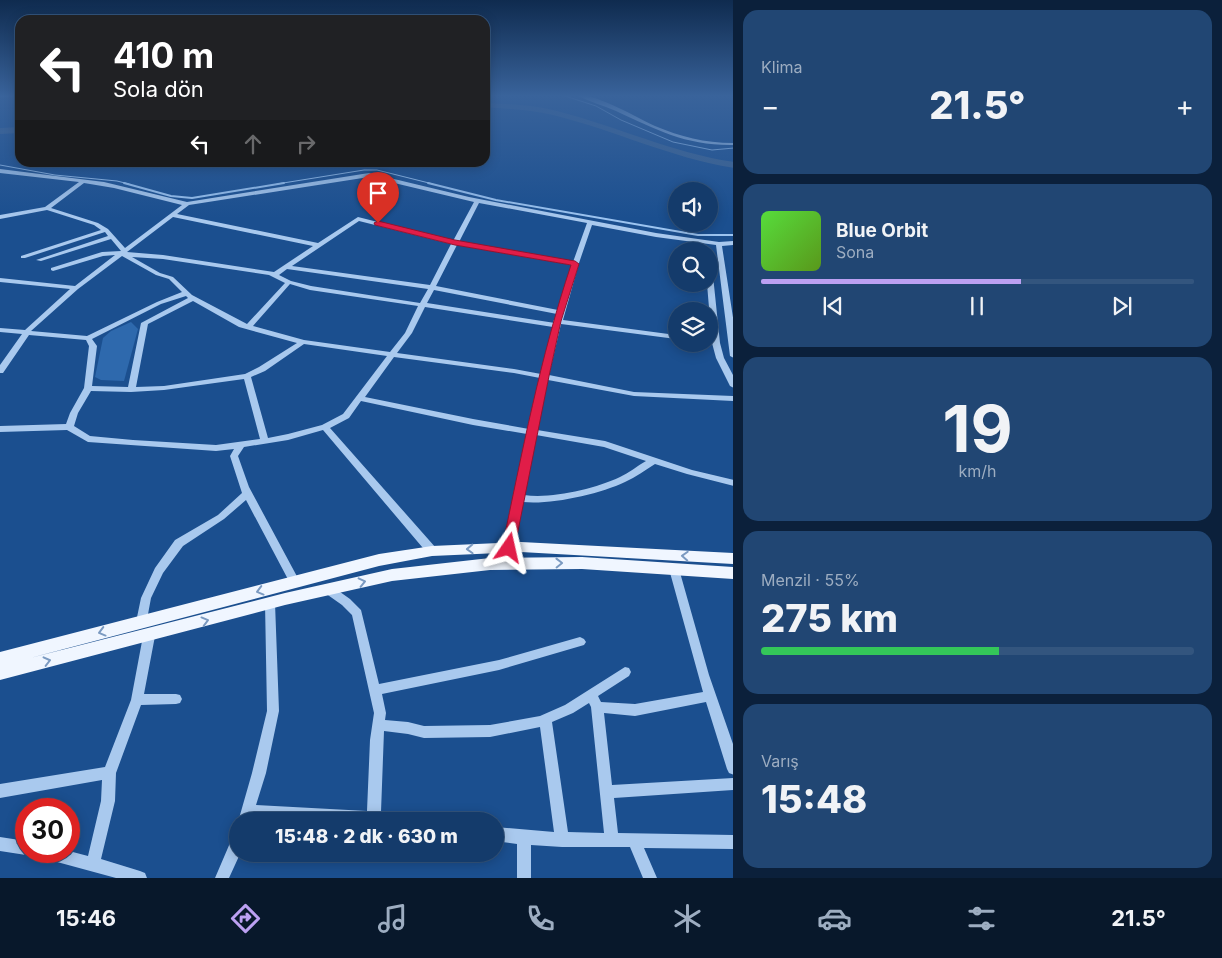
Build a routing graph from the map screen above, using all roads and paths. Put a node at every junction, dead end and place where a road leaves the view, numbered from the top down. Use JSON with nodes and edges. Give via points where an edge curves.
{"nodes":[{"id":1,"x":674,"y":136,"type":"edge"},
{"id":2,"x":733,"y":144,"type":"edge"},
{"id":3,"x":0,"y":171,"type":"edge"},
{"id":4,"x":82,"y":182,"type":"junction"},
{"id":5,"x":477,"y":201,"type":"junction"},
{"id":6,"x":187,"y":204,"type":"junction"},
{"id":7,"x":47,"y":208,"type":"junction"},
{"id":8,"x":172,"y":215,"type":"junction"},
{"id":9,"x":0,"y":217,"type":"edge"},
{"id":10,"x":590,"y":223,"type":"junction"},
{"id":11,"x":106,"y":230,"type":"junction"},
{"id":12,"x":111,"y":237,"type":"junction"},
{"id":13,"x":706,"y":242,"type":"edge"},
{"id":14,"x":733,"y":242,"type":"edge"},
{"id":15,"x":455,"y":243,"type":"junction"},
{"id":16,"x":719,"y":244,"type":"joint"},
{"id":17,"x":318,"y":245,"type":"junction"},
{"id":18,"x":123,"y":253,"type":"junction"},
{"id":19,"x":23,"y":257,"type":"dead end"},
{"id":20,"x":39,"y":260,"type":"dead end"},
{"id":21,"x":575,"y":264,"type":"junction"},
{"id":22,"x":285,"y":267,"type":"junction"},
{"id":23,"x":52,"y":269,"type":"dead end"},
{"id":24,"x":274,"y":275,"type":"junction"},
{"id":25,"x":0,"y":280,"type":"edge"},
{"id":26,"x":288,"y":282,"type":"junction"},
{"id":27,"x":431,"y":287,"type":"junction"},
{"id":28,"x":76,"y":288,"type":"junction"},
{"id":29,"x":190,"y":296,"type":"junction"},
{"id":30,"x":422,"y":304,"type":"junction"},
{"id":31,"x":557,"y":319,"type":"junction"},
{"id":32,"x":249,"y":326,"type":"junction"},
{"id":33,"x":0,"y":330,"type":"edge"},
{"id":34,"x":26,"y":334,"type":"junction"},
{"id":35,"x":668,"y":336,"type":"edge"},
{"id":36,"x":88,"y":338,"type":"junction"},
{"id":37,"x":303,"y":342,"type":"junction"},
{"id":38,"x":732,"y":345,"type":"edge"},
{"id":39,"x":717,"y":352,"type":"edge"},
{"id":40,"x":393,"y":354,"type":"junction"},
{"id":41,"x":733,"y":356,"type":"edge"},
{"id":42,"x":0,"y":371,"type":"edge"},
{"id":43,"x":247,"y":376,"type":"junction"},
{"id":44,"x":543,"y":376,"type":"junction"},
{"id":45,"x":733,"y":386,"type":"edge"},
{"id":46,"x":88,"y":388,"type":"junction"},
{"id":47,"x":131,"y":390,"type":"junction"},
{"id":48,"x":359,"y":398,"type":"junction"},
{"id":49,"x":733,"y":399,"type":"edge"},
{"id":50,"x":69,"y":427,"type":"junction"},
{"id":51,"x":325,"y":427,"type":"junction"},
{"id":52,"x":0,"y":429,"type":"edge"},
{"id":53,"x":532,"y":431,"type":"junction"},
{"id":54,"x":265,"y":441,"type":"junction"},
{"id":55,"x":241,"y":445,"type":"junction"},
{"id":56,"x":654,"y":460,"type":"junction"},
{"id":57,"x":733,"y":483,"type":"edge"},
{"id":58,"x":248,"y":493,"type":"junction"},
{"id":59,"x":519,"y":498,"type":"junction"},
{"id":60,"x":509,"y":548,"type":"junction"},
{"id":61,"x":432,"y":551,"type":"junction"},
{"id":62,"x":733,"y":559,"type":"edge"},
{"id":63,"x":674,"y":569,"type":"junction"},
{"id":64,"x":733,"y":573,"type":"edge"},
{"id":65,"x":295,"y":582,"type":"junction"},
{"id":66,"x":329,"y":590,"type":"junction"},
{"id":67,"x":270,"y":604,"type":"junction"},
{"id":68,"x":142,"y":622,"type":"junction"},
{"id":69,"x":149,"y":636,"type":"junction"},
{"id":70,"x":580,"y":642,"type":"dead end"},
{"id":71,"x":0,"y":659,"type":"edge"},
{"id":72,"x":625,"y":672,"type":"dead end"},
{"id":73,"x":0,"y":673,"type":"edge"},
{"id":74,"x":375,"y":690,"type":"junction"},
{"id":75,"x":591,"y":694,"type":"junction"},
{"id":76,"x":710,"y":696,"type":"junction"},
{"id":77,"x":176,"y":699,"type":"dead end"},
{"id":78,"x":136,"y":700,"type":"junction"},
{"id":79,"x":597,"y":707,"type":"junction"},
{"id":80,"x":545,"y":719,"type":"junction"},
{"id":81,"x":378,"y":725,"type":"junction"},
{"id":82,"x":733,"y":770,"type":"edge"},
{"id":83,"x":109,"y":773,"type":"junction"},
{"id":84,"x":733,"y":784,"type":"edge"},
{"id":85,"x":0,"y":791,"type":"edge"},
{"id":86,"x":606,"y":792,"type":"junction"},
{"id":87,"x":247,"y":812,"type":"edge"},
{"id":88,"x":374,"y":812,"type":"edge"},
{"id":89,"x":504,"y":835,"type":"edge"},
{"id":90,"x":524,"y":837,"type":"junction"},
{"id":91,"x":562,"y":840,"type":"junction"},
{"id":92,"x":612,"y":840,"type":"junction"},
{"id":93,"x":634,"y":840,"type":"junction"},
{"id":94,"x":733,"y":842,"type":"edge"},
{"id":95,"x":0,"y":844,"type":"edge"},
{"id":96,"x":15,"y":846,"type":"edge"},
{"id":97,"x":80,"y":861,"type":"edge"},
{"id":98,"x":229,"y":862,"type":"edge"},
{"id":99,"x":93,"y":864,"type":"junction"},
{"id":100,"x":140,"y":878,"type":"edge"},
{"id":101,"x":222,"y":878,"type":"edge"},
{"id":102,"x":524,"y":878,"type":"edge"},
{"id":103,"x":650,"y":878,"type":"edge"}],
"edges":[{"from":1,"to":2,"type":"street","via":[[698,143]]},
{"from":3,"to":4,"type":"street"},
{"from":4,"to":6,"type":"street","via":[[123,188],[164,201]]},
{"from":4,"to":7,"type":"street"},
{"from":5,"to":6,"type":"street","via":[[369,175]]},
{"from":5,"to":10,"type":"street"},
{"from":5,"to":15,"type":"street"},
{"from":6,"to":8,"type":"street"},
{"from":7,"to":9,"type":"street"},
{"from":7,"to":11,"type":"street"},
{"from":8,"to":17,"type":"street"},
{"from":8,"to":18,"type":"street"},
{"from":10,"to":13,"type":"street"},
{"from":10,"to":21,"type":"street"},
{"from":11,"to":12,"type":"street"},
{"from":11,"to":19,"type":"street"},
{"from":12,"to":18,"type":"street"},
{"from":12,"to":20,"type":"street"},
{"from":14,"to":16,"type":"street"},
{"from":15,"to":17,"type":"street","via":[[358,219]]},
{"from":15,"to":21,"type":"street"},
{"from":15,"to":27,"type":"street"},
{"from":16,"to":38,"type":"street"},
{"from":17,"to":22,"type":"street"},
{"from":18,"to":23,"type":"street","via":[[102,254]]},
{"from":18,"to":24,"type":"street"},
{"from":18,"to":28,"type":"street"},
{"from":18,"to":29,"type":"street","via":[[171,278]]},
{"from":21,"to":31,"type":"street"},
{"from":22,"to":24,"type":"street"},
{"from":22,"to":27,"type":"street"},
{"from":24,"to":26,"type":"street"},
{"from":25,"to":28,"type":"street"},
{"from":26,"to":30,"type":"street"},
{"from":26,"to":32,"type":"street"},
{"from":27,"to":30,"type":"street"},
{"from":27,"to":31,"type":"street"},
{"from":28,"to":34,"type":"street"},
{"from":29,"to":32,"type":"street"},
{"from":29,"to":36,"type":"street","via":[[159,303]]},
{"from":29,"to":47,"type":"street","via":[[145,323]]},
{"from":30,"to":31,"type":"street"},
{"from":30,"to":40,"type":"street"},
{"from":31,"to":35,"type":"street"},
{"from":31,"to":44,"type":"street"},
{"from":32,"to":37,"type":"street"},
{"from":33,"to":34,"type":"street"},
{"from":34,"to":36,"type":"street"},
{"from":34,"to":42,"type":"street"},
{"from":36,"to":46,"type":"street","via":[[93,346]]},
{"from":37,"to":40,"type":"street"},
{"from":37,"to":43,"type":"street"},
{"from":38,"to":41,"type":"street"},
{"from":39,"to":45,"type":"street"},
{"from":40,"to":44,"type":"street"},
{"from":40,"to":48,"type":"street"},
{"from":43,"to":47,"type":"street"},
{"from":43,"to":54,"type":"street"},
{"from":44,"to":49,"type":"street","via":[[634,394]]},
{"from":44,"to":53,"type":"street"},
{"from":46,"to":47,"type":"street"},
{"from":46,"to":50,"type":"street"},
{"from":48,"to":51,"type":"street","via":[[346,416]]},
{"from":48,"to":53,"type":"street"},
{"from":50,"to":52,"type":"street"},
{"from":50,"to":55,"type":"street","via":[[88,439],[133,444],[216,448]]},
{"from":51,"to":54,"type":"street"},
{"from":51,"to":61,"type":"street"},
{"from":53,"to":56,"type":"street","via":[[605,444]]},
{"from":53,"to":59,"type":"street"},
{"from":54,"to":55,"type":"street"},
{"from":55,"to":58,"type":"street","via":[[234,456]]},
{"from":56,"to":57,"type":"street"},
{"from":56,"to":59,"type":"street","via":[[617,482],[593,490],[532,500]]},
{"from":58,"to":65,"type":"street"},
{"from":58,"to":68,"type":"street","via":[[221,517],[179,543],[159,571],[146,598]]},
{"from":59,"to":60,"type":"street"},
{"from":60,"to":61,"type":"main road","one_way":true},
{"from":62,"to":60,"type":"main road","one_way":true},
{"from":61,"to":65,"type":"main road","via":[[379,560]]},
{"from":63,"to":64,"type":"main road"},
{"from":66,"to":63,"type":"main road","one_way":true,"via":[[392,576],[490,564],[582,563]]},
{"from":63,"to":76,"type":"street"},
{"from":65,"to":68,"type":"main road","one_way":true},
{"from":66,"to":67,"type":"main road"},
{"from":66,"to":74,"type":"street","via":[[357,613]]},
{"from":69,"to":67,"type":"main road","one_way":true},
{"from":67,"to":87,"type":"street","via":[[273,711]]},
{"from":68,"to":71,"type":"main road","one_way":true},
{"from":73,"to":69,"type":"main road","one_way":true},
{"from":69,"to":78,"type":"street"},
{"from":70,"to":74,"type":"street","via":[[498,665]]},
{"from":72,"to":75,"type":"street"},
{"from":74,"to":81,"type":"street","via":[[380,713]]},
{"from":75,"to":79,"type":"street"},
{"from":75,"to":80,"type":"street","via":[[569,709]]},
{"from":76,"to":79,"type":"street","via":[[635,710]]},
{"from":76,"to":82,"type":"street"},
{"from":77,"to":78,"type":"street"},
{"from":78,"to":83,"type":"street"},
{"from":79,"to":86,"type":"street"},
{"from":80,"to":81,"type":"street","via":[[490,731],[424,732]]},
{"from":80,"to":91,"type":"street"},
{"from":81,"to":88,"type":"street"},
{"from":83,"to":85,"type":"street"},
{"from":83,"to":99,"type":"street","via":[[108,801]]},
{"from":84,"to":86,"type":"street"},
{"from":86,"to":92,"type":"street"},
{"from":89,"to":90,"type":"street"},
{"from":90,"to":91,"type":"street"},
{"from":90,"to":102,"type":"street"},
{"from":91,"to":92,"type":"street"},
{"from":92,"to":93,"type":"street"},
{"from":93,"to":94,"type":"street"},
{"from":93,"to":103,"type":"street"},
{"from":95,"to":96,"type":"street"},
{"from":97,"to":99,"type":"street"},
{"from":98,"to":101,"type":"street"},
{"from":99,"to":100,"type":"street"}]}
